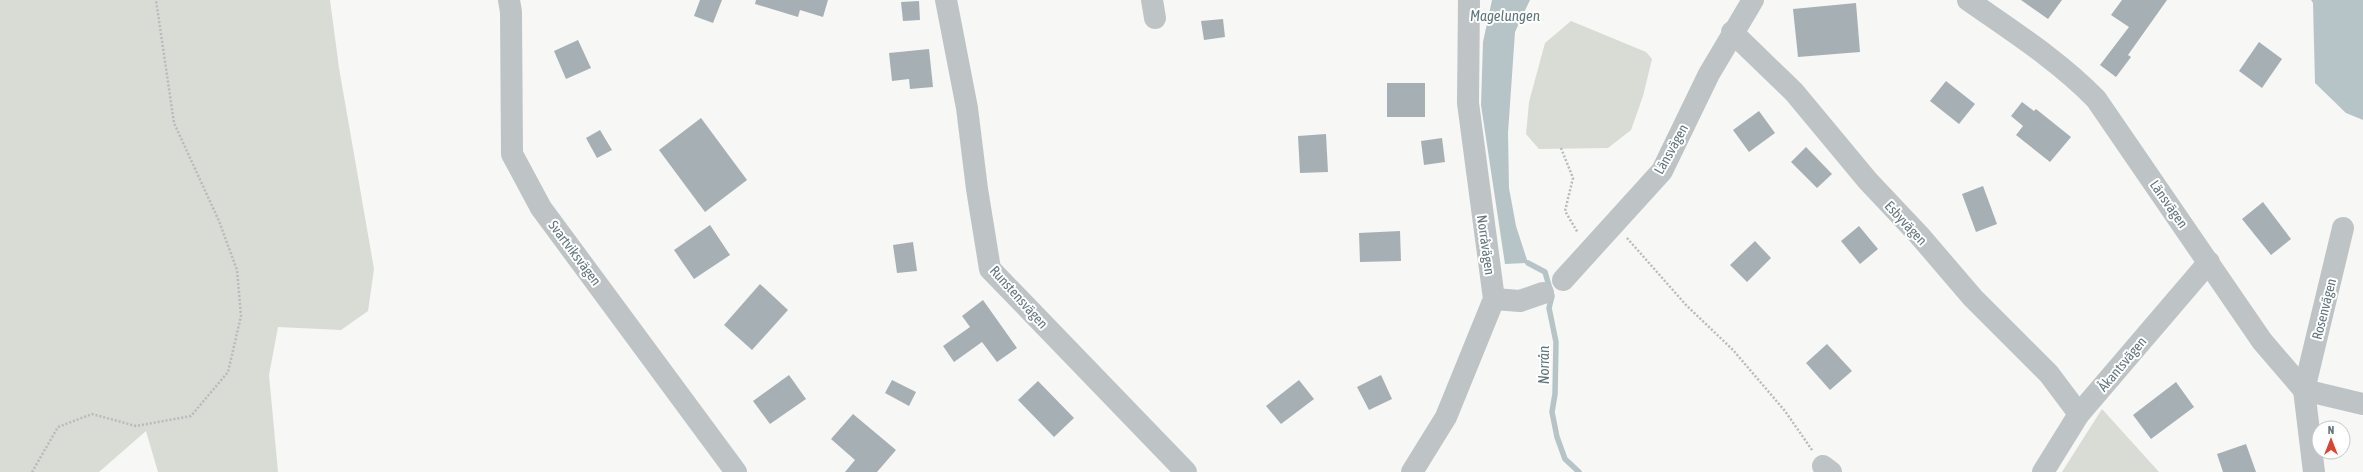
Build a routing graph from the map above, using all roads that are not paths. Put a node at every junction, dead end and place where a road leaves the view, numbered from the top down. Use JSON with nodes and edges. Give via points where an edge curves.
{"nodes":[{"id":1,"x":509,"y":0,"type":"edge"},
{"id":2,"x":946,"y":0,"type":"edge"},
{"id":3,"x":1469,"y":0,"type":"edge"},
{"id":4,"x":1753,"y":0,"type":"edge"},
{"id":5,"x":1968,"y":0,"type":"edge"},
{"id":6,"x":1732,"y":32,"type":"junction"},
{"id":7,"x":2343,"y":228,"type":"dead end"},
{"id":8,"x":2209,"y":262,"type":"junction"},
{"id":9,"x":1563,"y":280,"type":"dead end"},
{"id":10,"x":1542,"y":293,"type":"dead end"},
{"id":11,"x":1494,"y":299,"type":"junction"},
{"id":12,"x":2304,"y":390,"type":"junction"},
{"id":13,"x":2363,"y":404,"type":"edge"},
{"id":14,"x":2080,"y":414,"type":"junction"},
{"id":15,"x":736,"y":472,"type":"edge"},
{"id":16,"x":1186,"y":472,"type":"edge"},
{"id":17,"x":1412,"y":472,"type":"edge"},
{"id":18,"x":2043,"y":472,"type":"edge"},
{"id":19,"x":2314,"y":472,"type":"edge"}],
"edges":[{"from":1,"to":15,"type":"street","name":"Svartviksvägen","via":[[512,154],[541,208]]},
{"from":2,"to":16,"type":"street","name":"Runstensvägen","via":[[967,108],[990,269]]},
{"from":3,"to":11,"type":"street","name":"Norråvägen","via":[[1468,103]]},
{"from":4,"to":6,"type":"street","name":"Länsvägen"},
{"from":5,"to":8,"type":"street","name":"Länsvägen","via":[[2058,64],[2096,99]]},
{"from":6,"to":9,"type":"street","name":"Länsvägen","via":[[1662,171]]},
{"from":6,"to":14,"type":"street","name":"Esbyvägen","via":[[1794,92],[1868,181],[1973,298],[2049,374]]},
{"from":7,"to":12,"type":"street","name":"Rosenvägen"},
{"from":8,"to":12,"type":"street","name":"Länsvägen","via":[[2262,341]]},
{"from":8,"to":14,"type":"street","name":"Åkantsvägen"},
{"from":10,"to":11,"type":"street","via":[[1520,301]]},
{"from":11,"to":17,"type":"street","name":"Norråvägen","via":[[1446,417]]},
{"from":12,"to":13,"type":"street"},
{"from":12,"to":19,"type":"street"},
{"from":14,"to":18,"type":"street","name":"Åkantsvägen"}]}
